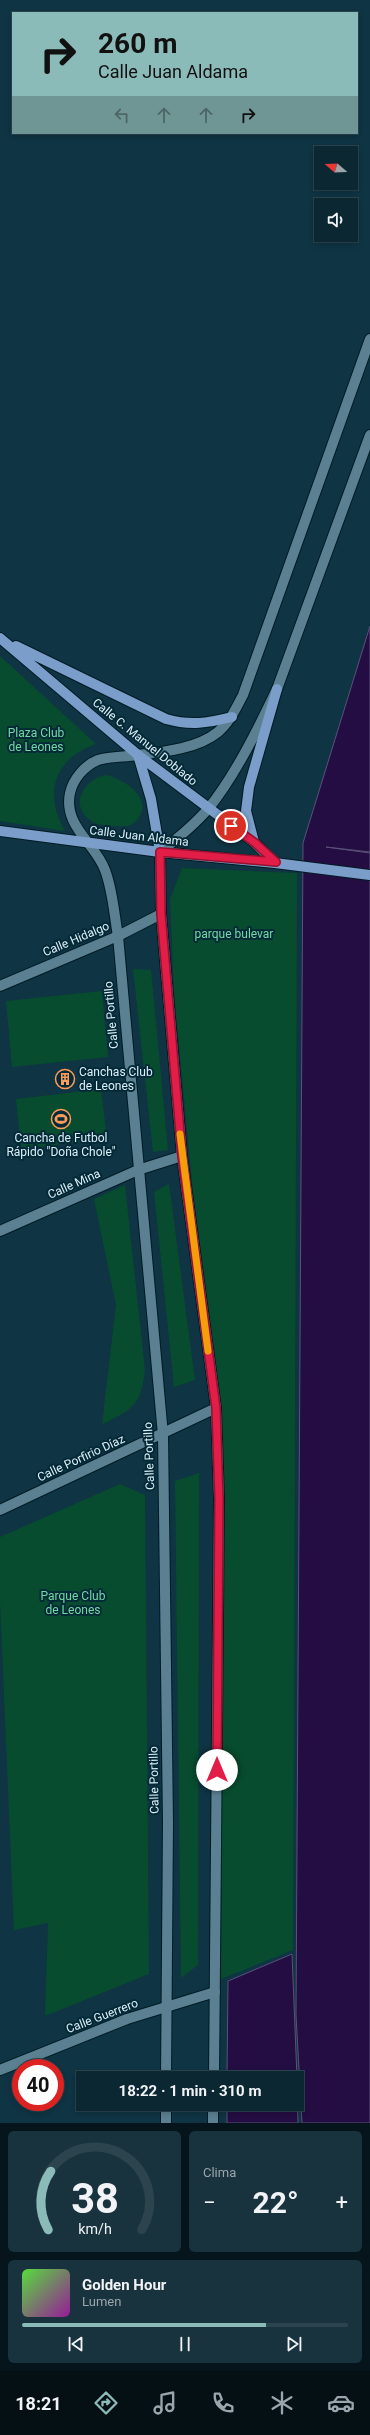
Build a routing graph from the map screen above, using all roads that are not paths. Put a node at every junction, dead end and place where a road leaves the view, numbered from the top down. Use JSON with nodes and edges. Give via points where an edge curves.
{"nodes":[{"id":1,"x":370,"y":339,"type":"edge"},
{"id":2,"x":370,"y":435,"type":"edge"},
{"id":3,"x":2,"y":639,"type":"edge"},
{"id":4,"x":277,"y":688,"type":"junction"},
{"id":5,"x":232,"y":717,"type":"junction"},
{"id":6,"x":138,"y":755,"type":"junction"},
{"id":7,"x":208,"y":809,"type":"junction"},
{"id":8,"x":0,"y":830,"type":"edge"},
{"id":9,"x":87,"y":842,"type":"junction"},
{"id":10,"x":254,"y":842,"type":"junction"},
{"id":11,"x":160,"y":852,"type":"junction"},
{"id":12,"x":276,"y":862,"type":"junction"},
{"id":13,"x":370,"y":875,"type":"edge"},
{"id":14,"x":161,"y":914,"type":"junction"},
{"id":15,"x":118,"y":936,"type":"junction"},
{"id":16,"x":0,"y":986,"type":"edge"},
{"id":17,"x":182,"y":1156,"type":"junction"},
{"id":18,"x":138,"y":1170,"type":"junction"},
{"id":19,"x":0,"y":1231,"type":"edge"},
{"id":20,"x":216,"y":1408,"type":"junction"},
{"id":21,"x":163,"y":1435,"type":"junction"},
{"id":22,"x":0,"y":1510,"type":"edge"},
{"id":23,"x":215,"y":1992,"type":"junction"},
{"id":24,"x":166,"y":2006,"type":"junction"},
{"id":25,"x":0,"y":2070,"type":"edge"},
{"id":26,"x":166,"y":2071,"type":"edge"},
{"id":27,"x":214,"y":2071,"type":"edge"},
{"id":28,"x":166,"y":2111,"type":"edge"},
{"id":29,"x":213,"y":2111,"type":"edge"},
{"id":30,"x":166,"y":2123,"type":"edge"},
{"id":31,"x":213,"y":2123,"type":"edge"}],
"edges":[{"from":1,"to":5,"type":"street","name":"Calle Portillo","via":[[243,695]]},
{"from":2,"to":4,"type":"street"},
{"from":3,"to":5,"type":"main road","via":[[166,719],[185,724]]},
{"from":3,"to":6,"type":"main road","name":"Calle C. Manuel Doblado"},
{"from":4,"to":7,"type":"street","via":[[254,734]]},
{"from":4,"to":10,"type":"main road","via":[[248,793],[246,812]]},
{"from":5,"to":6,"type":"street","name":"Calle Portillo","via":[[218,732],[202,741],[175,749]]},
{"from":6,"to":7,"type":"main road","name":"Calle C. Manuel Doblado"},
{"from":6,"to":9,"type":"street","name":"Calle Portillo","via":[[98,760],[88,766],[73,783],[69,809],[74,823]]},
{"from":6,"to":11,"type":"main road","via":[[151,799]]},
{"from":7,"to":10,"type":"main road","name":"Calle C. Manuel Doblado"},
{"from":7,"to":11,"type":"street","via":[[187,831]]},
{"from":8,"to":9,"type":"main road","name":"Calle Juan Aldama"},
{"from":9,"to":11,"type":"main road","name":"Calle Juan Aldama"},
{"from":9,"to":15,"type":"street","name":"Calle Portillo","via":[[98,855],[105,870]]},
{"from":10,"to":12,"type":"main road","name":"Calle C. Manuel Doblado"},
{"from":11,"to":12,"type":"main road","name":"Calle Juan Aldama"},
{"from":11,"to":14,"type":"street"},
{"from":12,"to":13,"type":"main road","name":"Calle Juan Aldama"},
{"from":14,"to":15,"type":"street","name":"Calle Hidalgo"},
{"from":14,"to":17,"type":"street"},
{"from":15,"to":16,"type":"street","name":"Calle Hidalgo"},
{"from":15,"to":18,"type":"street","name":"Calle Portillo"},
{"from":17,"to":18,"type":"street","name":"Calle Mina"},
{"from":17,"to":20,"type":"street"},
{"from":18,"to":19,"type":"street","name":"Calle Mina"},
{"from":18,"to":21,"type":"street","name":"Calle Portillo"},
{"from":20,"to":21,"type":"street","name":"Calle Porfirio Díaz"},
{"from":20,"to":23,"type":"street","via":[[219,1499]]},
{"from":21,"to":22,"type":"street","name":"Calle Porfirio Díaz"},
{"from":21,"to":24,"type":"street","name":"Calle Portillo","via":[[168,1815]]},
{"from":23,"to":24,"type":"street","name":"Calle Guerrero"},
{"from":23,"to":27,"type":"street"},
{"from":24,"to":25,"type":"street","name":"Calle Guerrero"},
{"from":24,"to":26,"type":"street","name":"Calle Portillo"},
{"from":28,"to":30,"type":"street"},
{"from":29,"to":31,"type":"street"}]}
